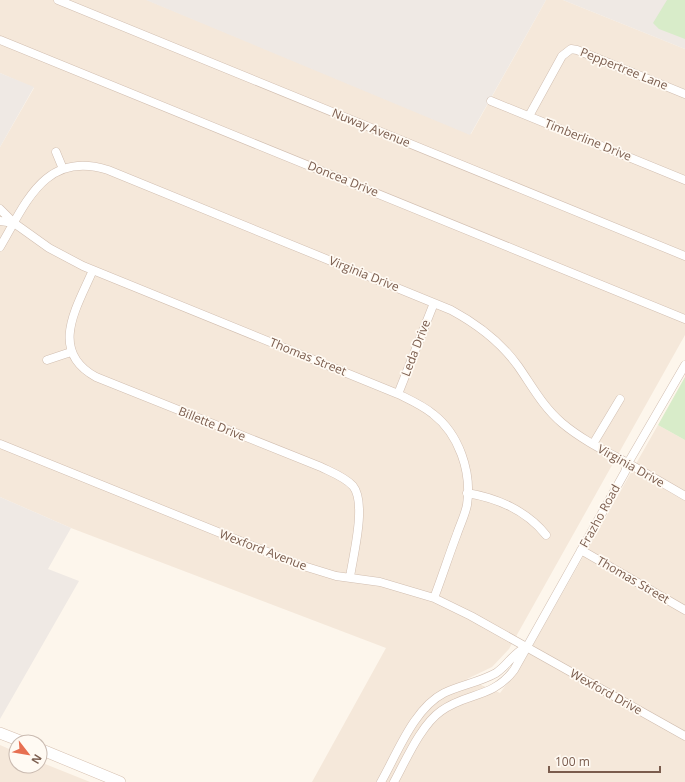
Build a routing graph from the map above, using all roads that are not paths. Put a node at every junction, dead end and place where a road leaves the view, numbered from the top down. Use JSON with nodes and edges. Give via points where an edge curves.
{"nodes":[{"id":1,"x":58,"y":0,"type":"edge"},
{"id":2,"x":0,"y":40,"type":"edge"},
{"id":3,"x":685,"y":94,"type":"edge"},
{"id":4,"x":491,"y":101,"type":"dead end"},
{"id":5,"x":529,"y":116,"type":"junction"},
{"id":6,"x":56,"y":152,"type":"dead end"},
{"id":7,"x":63,"y":169,"type":"junction"},
{"id":8,"x":685,"y":180,"type":"edge"},
{"id":9,"x":0,"y":209,"type":"edge"},
{"id":10,"x":0,"y":221,"type":"edge"},
{"id":11,"x":14,"y":224,"type":"junction"},
{"id":12,"x":0,"y":247,"type":"edge"},
{"id":13,"x":685,"y":256,"type":"edge"},
{"id":14,"x":93,"y":270,"type":"junction"},
{"id":15,"x":434,"y":303,"type":"junction"},
{"id":16,"x":685,"y":319,"type":"edge"},
{"id":17,"x":71,"y":352,"type":"junction"},
{"id":18,"x":47,"y":360,"type":"dead end"},
{"id":19,"x":685,"y":365,"type":"edge"},
{"id":20,"x":398,"y":394,"type":"junction"},
{"id":21,"x":620,"y":399,"type":"dead end"},
{"id":22,"x":0,"y":444,"type":"edge"},
{"id":23,"x":593,"y":444,"type":"junction"},
{"id":24,"x":628,"y":463,"type":"junction"},
{"id":25,"x":467,"y":493,"type":"junction"},
{"id":26,"x":685,"y":496,"type":"edge"},
{"id":27,"x":546,"y":535,"type":"dead end"},
{"id":28,"x":581,"y":550,"type":"junction"},
{"id":29,"x":350,"y":577,"type":"junction"},
{"id":30,"x":434,"y":598,"type":"junction"},
{"id":31,"x":685,"y":610,"type":"edge"},
{"id":32,"x":526,"y":647,"type":"junction"},
{"id":33,"x":685,"y":736,"type":"edge"},
{"id":34,"x":48,"y":753,"type":"edge"},
{"id":35,"x":107,"y":780,"type":"edge"},
{"id":36,"x":120,"y":782,"type":"edge"},
{"id":37,"x":381,"y":782,"type":"edge"},
{"id":38,"x":394,"y":782,"type":"edge"}],
"edges":[{"from":1,"to":13,"type":"street","name":"Nuway Avenue"},
{"from":2,"to":16,"type":"street","name":"Doncea Drive"},
{"from":3,"to":5,"type":"street","name":"Peppertree Lane","via":[[571,49],[562,56]]},
{"from":4,"to":5,"type":"street","name":"Timberline Drive"},
{"from":5,"to":8,"type":"street","name":"Timberline Drive"},
{"from":6,"to":7,"type":"street"},
{"from":7,"to":11,"type":"street","name":"Virginia Drive","via":[[51,174],[31,193]]},
{"from":7,"to":15,"type":"street","name":"Virginia Drive","via":[[87,165],[108,170]]},
{"from":9,"to":11,"type":"street"},
{"from":10,"to":11,"type":"street","name":"Thomas Street"},
{"from":11,"to":12,"type":"street"},
{"from":11,"to":14,"type":"street","name":"Thomas Street","via":[[49,248]]},
{"from":14,"to":17,"type":"street","via":[[72,322],[69,340]]},
{"from":14,"to":20,"type":"street","name":"Thomas Street"},
{"from":15,"to":20,"type":"street","name":"Leda Drive"},
{"from":15,"to":23,"type":"street","name":"Virginia Drive","via":[[482,328],[513,359],[542,403],[562,423]]},
{"from":17,"to":18,"type":"street"},
{"from":17,"to":29,"type":"street","name":"Billette Drive","via":[[78,363],[96,377],[321,467],[349,482],[356,492],[359,508]]},
{"from":19,"to":24,"type":"street","name":"Frazho Road"},
{"from":20,"to":25,"type":"street","name":"Thomas Street","via":[[434,414],[453,437],[464,462]]},
{"from":21,"to":23,"type":"street"},
{"from":22,"to":29,"type":"street","name":"Wexford Avenue","via":[[297,564],[328,574]]},
{"from":23,"to":24,"type":"street","name":"Virginia Drive"},
{"from":24,"to":26,"type":"street","name":"Virginia Drive"},
{"from":24,"to":28,"type":"street","name":"Frazho Road"},
{"from":25,"to":27,"type":"street","via":[[490,497],[506,504],[530,519]]},
{"from":25,"to":30,"type":"street","name":"Thomas Street","via":[[462,521]]},
{"from":28,"to":31,"type":"street","name":"Thomas Street"},
{"from":28,"to":32,"type":"street","name":"Frazho Road"},
{"from":29,"to":30,"type":"street","name":"Wexford Avenue","via":[[380,582]]},
{"from":30,"to":32,"type":"street","name":"Wexford Avenue"},
{"from":32,"to":33,"type":"street","name":"Wexford Drive"},
{"from":32,"to":37,"type":"street","name":"Frazho Road","via":[[515,653],[496,673],[443,694],[430,702],[416,719]]},
{"from":32,"to":38,"type":"street","name":"Frazho Road","via":[[514,670],[501,685],[446,708],[429,722]]},
{"from":34,"to":35,"type":"main road"},
{"from":35,"to":36,"type":"main road"}]}
